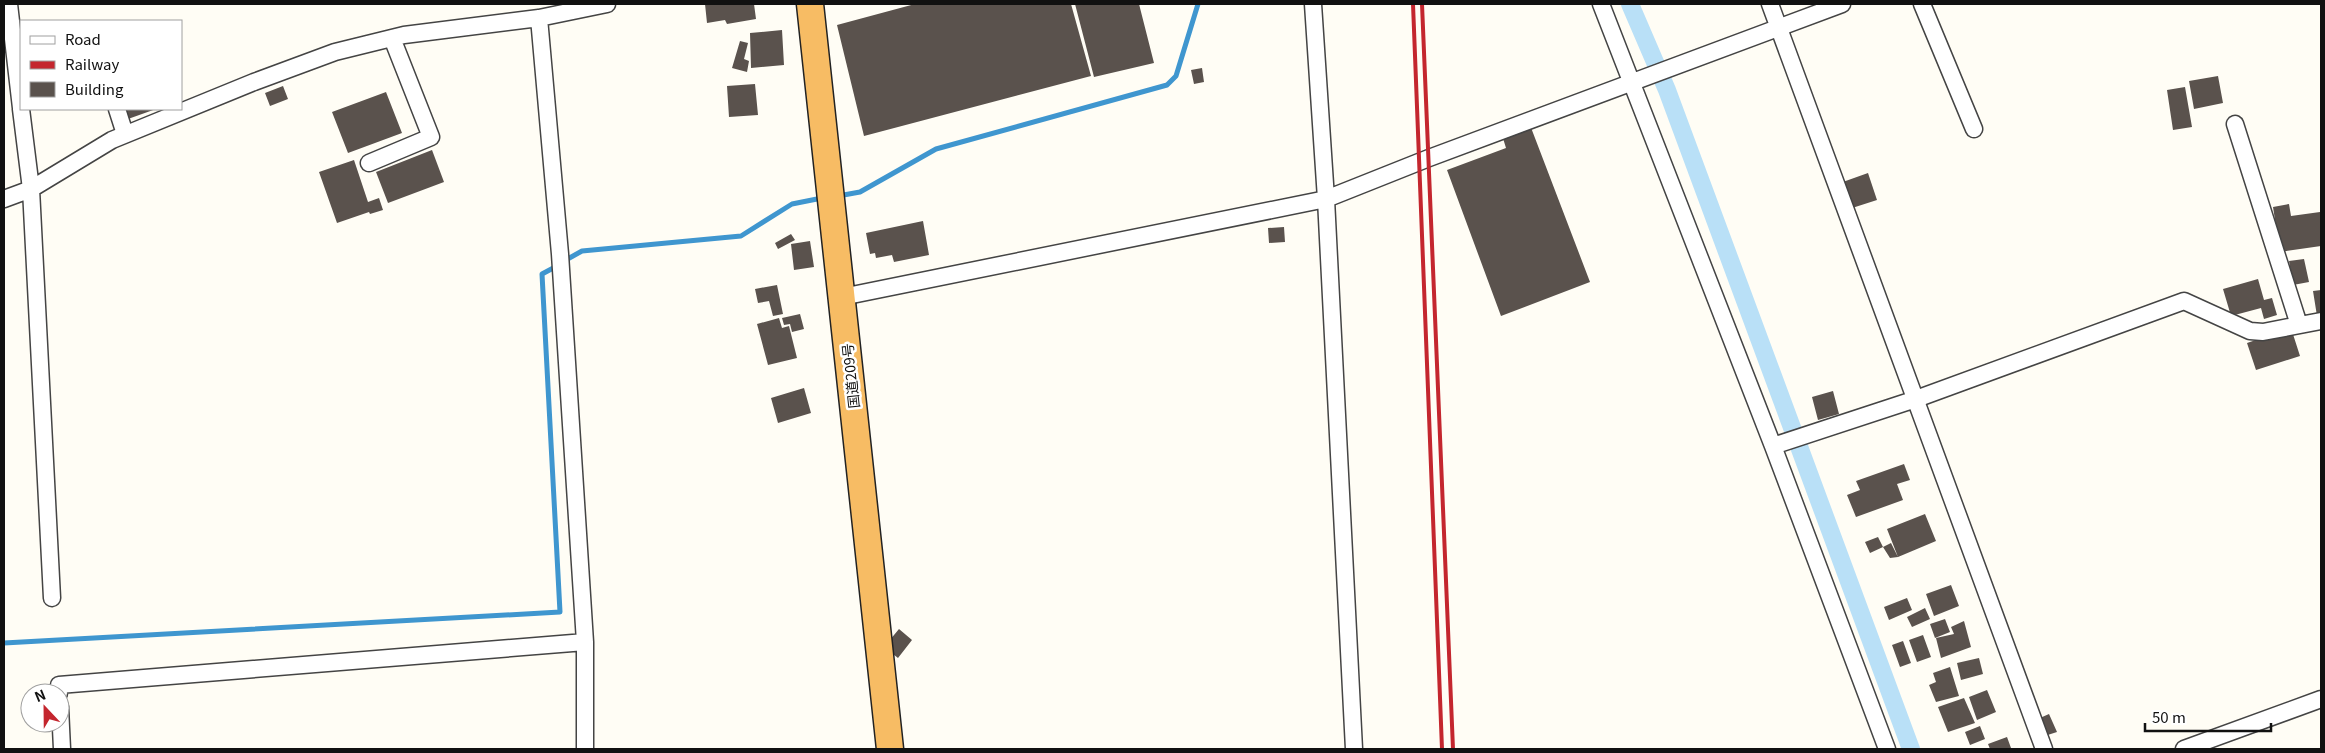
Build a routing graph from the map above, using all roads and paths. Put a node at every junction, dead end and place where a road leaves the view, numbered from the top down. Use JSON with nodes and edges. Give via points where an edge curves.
{"nodes":[{"id":1,"x":9,"y":4,"type":"edge"},
{"id":2,"x":607,"y":4,"type":"edge"},
{"id":3,"x":810,"y":4,"type":"edge"},
{"id":4,"x":1313,"y":4,"type":"edge"},
{"id":5,"x":1601,"y":4,"type":"edge"},
{"id":6,"x":1770,"y":4,"type":"edge"},
{"id":7,"x":1842,"y":4,"type":"edge"},
{"id":8,"x":1922,"y":4,"type":"edge"},
{"id":9,"x":539,"y":18,"type":"junction"},
{"id":10,"x":1779,"y":27,"type":"junction"},
{"id":11,"x":392,"y":38,"type":"junction"},
{"id":12,"x":1632,"y":83,"type":"junction"},
{"id":13,"x":20,"y":100,"type":"edge"},
{"id":14,"x":21,"y":110,"type":"edge"},
{"id":15,"x":117,"y":110,"type":"edge"},
{"id":16,"x":2235,"y":124,"type":"dead end"},
{"id":17,"x":1974,"y":129,"type":"dead end"},
{"id":18,"x":125,"y":134,"type":"junction"},
{"id":19,"x":369,"y":163,"type":"dead end"},
{"id":20,"x":17,"y":194,"type":"edge"},
{"id":21,"x":1326,"y":199,"type":"junction"},
{"id":22,"x":842,"y":297,"type":"junction"},
{"id":23,"x":2321,"y":321,"type":"edge"},
{"id":24,"x":2299,"y":325,"type":"junction"},
{"id":25,"x":1916,"y":399,"type":"junction"},
{"id":26,"x":1773,"y":446,"type":"junction"},
{"id":27,"x":52,"y":598,"type":"dead end"},
{"id":28,"x":586,"y":642,"type":"junction"},
{"id":29,"x":70,"y":683,"type":"edge"},
{"id":30,"x":2321,"y":699,"type":"edge"},
{"id":31,"x":61,"y":733,"type":"edge"},
{"id":32,"x":62,"y":749,"type":"edge"},
{"id":33,"x":585,"y":749,"type":"edge"},
{"id":34,"x":890,"y":749,"type":"edge"},
{"id":35,"x":1354,"y":749,"type":"edge"},
{"id":36,"x":1887,"y":749,"type":"edge"},
{"id":37,"x":2044,"y":749,"type":"edge"},
{"id":38,"x":2184,"y":749,"type":"edge"}],
"edges":[{"from":1,"to":13,"type":"street"},
{"from":2,"to":9,"type":"street"},
{"from":3,"to":22,"type":"highway","name":"国道209号"},
{"from":4,"to":21,"type":"street"},
{"from":5,"to":12,"type":"street"},
{"from":6,"to":10,"type":"street"},
{"from":7,"to":10,"type":"street"},
{"from":8,"to":17,"type":"street"},
{"from":9,"to":11,"type":"street"},
{"from":9,"to":28,"type":"street","via":[[560,262]]},
{"from":10,"to":12,"type":"street"},
{"from":10,"to":25,"type":"street"},
{"from":11,"to":18,"type":"street","via":[[335,52]]},
{"from":11,"to":19,"type":"street","via":[[431,137]]},
{"from":12,"to":21,"type":"street"},
{"from":12,"to":26,"type":"street"},
{"from":14,"to":20,"type":"street"},
{"from":15,"to":18,"type":"street"},
{"from":16,"to":24,"type":"street"},
{"from":18,"to":20,"type":"street"},
{"from":20,"to":27,"type":"street"},
{"from":21,"to":22,"type":"street"},
{"from":21,"to":35,"type":"street"},
{"from":22,"to":34,"type":"highway","name":"国道209号"},
{"from":23,"to":24,"type":"street"},
{"from":24,"to":25,"type":"street","via":[[2263,332],[2250,331],[2184,302]]},
{"from":25,"to":26,"type":"street"},
{"from":25,"to":37,"type":"street"},
{"from":26,"to":36,"type":"street"},
{"from":28,"to":29,"type":"street"},
{"from":28,"to":33,"type":"street"},
{"from":30,"to":38,"type":"street"},
{"from":31,"to":32,"type":"street"}]}
